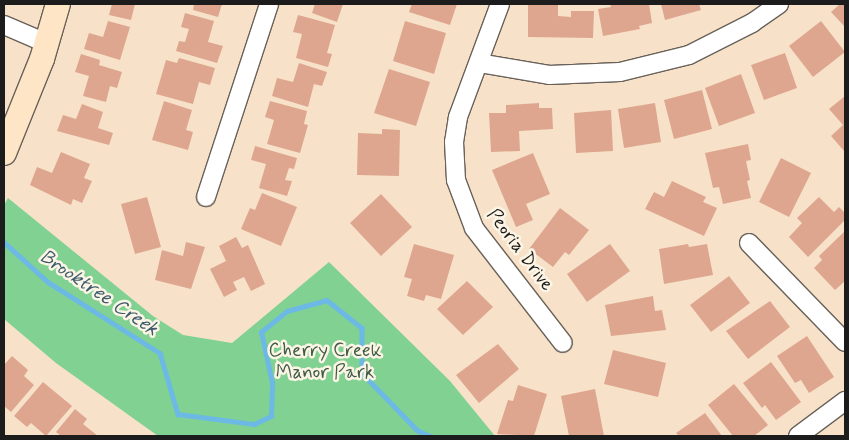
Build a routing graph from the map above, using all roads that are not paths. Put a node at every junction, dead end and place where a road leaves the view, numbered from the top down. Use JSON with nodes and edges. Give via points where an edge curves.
{"nodes":[{"id":1,"x":58,"y":4,"type":"edge"},
{"id":2,"x":268,"y":4,"type":"edge"},
{"id":3,"x":500,"y":4,"type":"edge"},
{"id":4,"x":780,"y":4,"type":"edge"},
{"id":5,"x":4,"y":25,"type":"edge"},
{"id":6,"x":46,"y":43,"type":"junction"},
{"id":7,"x":479,"y":63,"type":"junction"},
{"id":8,"x":4,"y":153,"type":"edge"},
{"id":9,"x":206,"y":196,"type":"dead end"},
{"id":10,"x":749,"y":243,"type":"dead end"},
{"id":11,"x":845,"y":342,"type":"edge"},
{"id":12,"x":563,"y":343,"type":"dead end"},
{"id":13,"x":845,"y":400,"type":"edge"},
{"id":14,"x":798,"y":436,"type":"edge"}],
"edges":[{"from":1,"to":6,"type":"street"},
{"from":2,"to":9,"type":"street"},
{"from":3,"to":7,"type":"street","name":"Peoria Drive"},
{"from":4,"to":7,"type":"street","via":[[705,48],[655,65],[620,72],[549,75]]},
{"from":5,"to":6,"type":"street"},
{"from":6,"to":8,"type":"street"},
{"from":7,"to":12,"type":"street","name":"Peoria Drive","via":[[455,136],[454,168],[462,205],[474,228]]},
{"from":10,"to":11,"type":"street"},
{"from":13,"to":14,"type":"street"}]}
